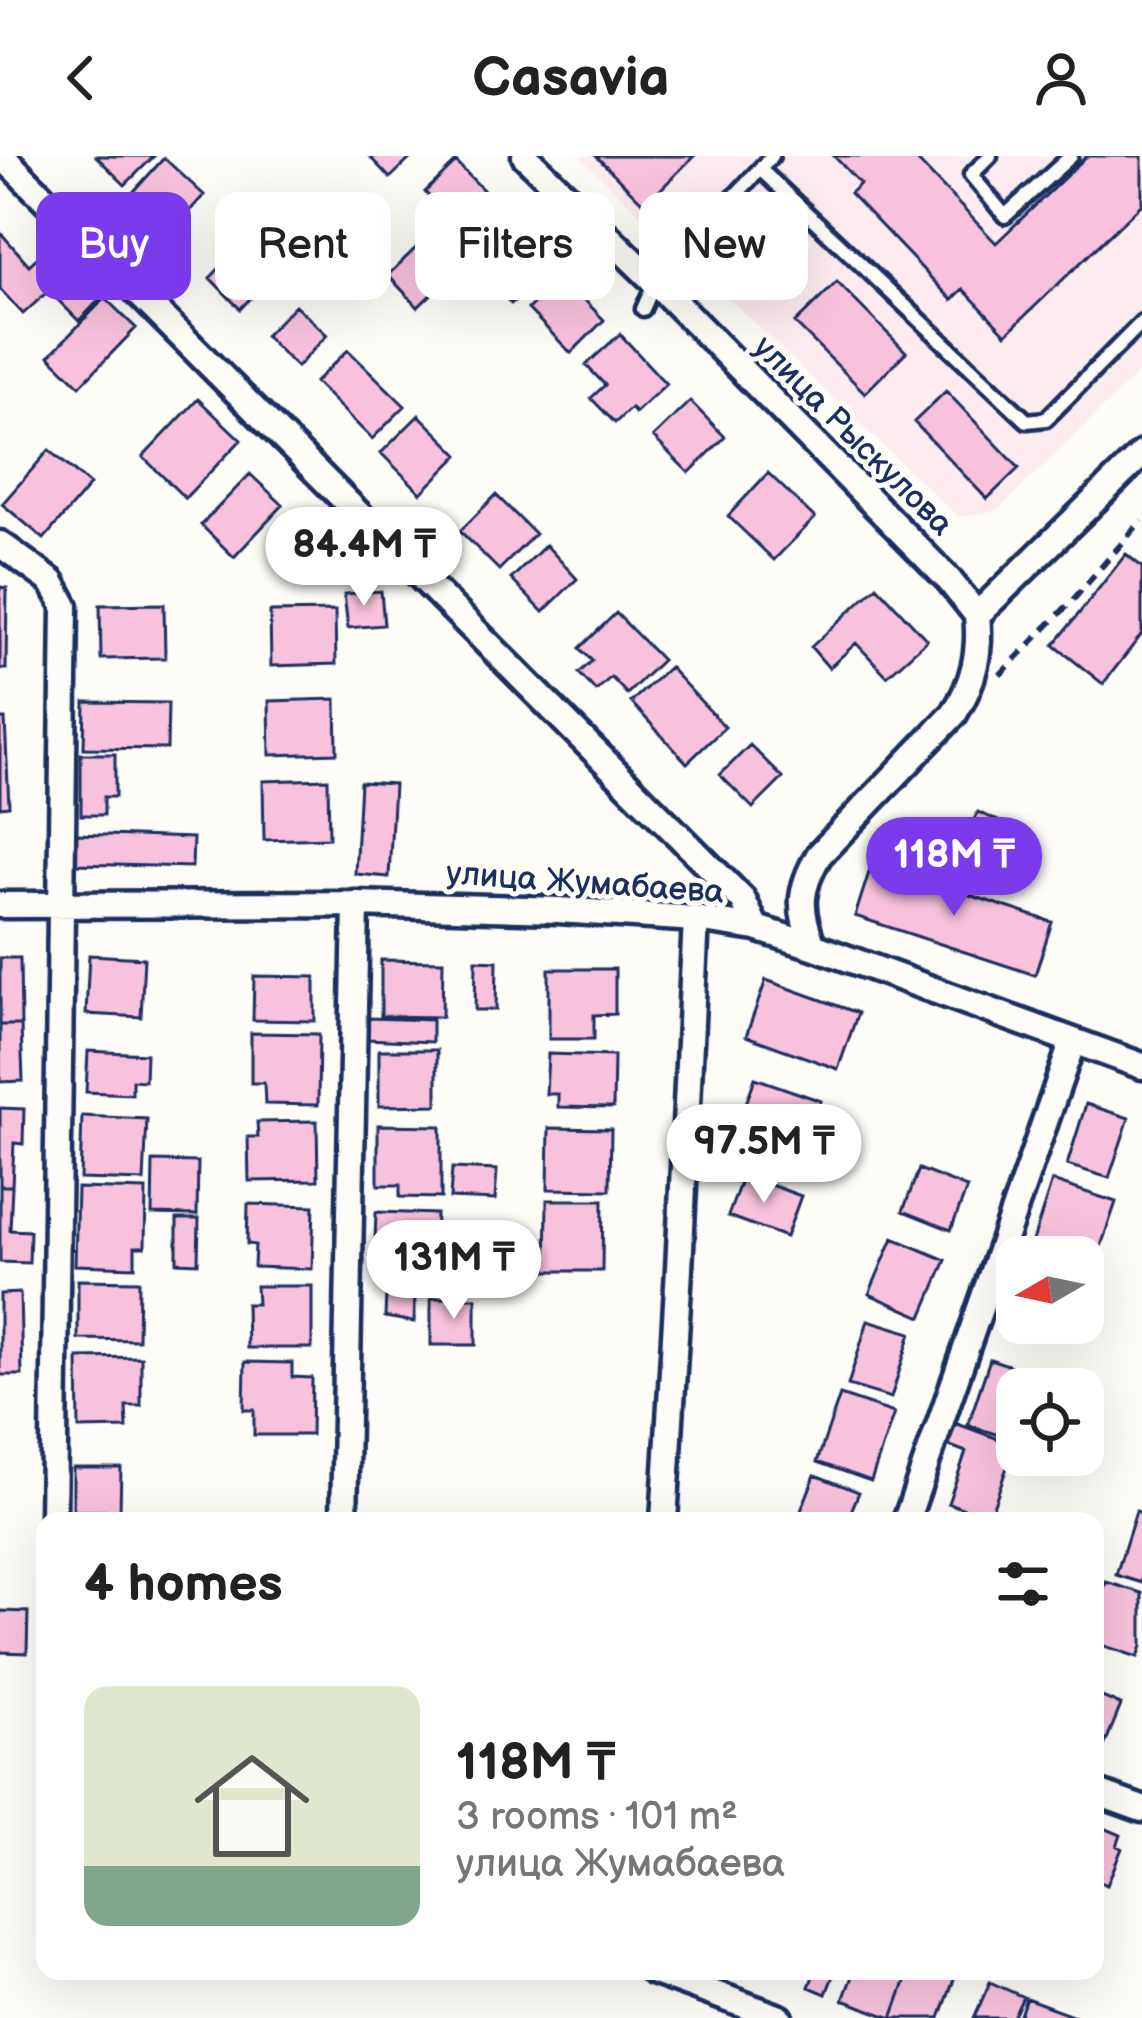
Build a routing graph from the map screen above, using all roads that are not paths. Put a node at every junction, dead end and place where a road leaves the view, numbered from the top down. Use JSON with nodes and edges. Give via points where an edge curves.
{"nodes":[{"id":1,"x":2,"y":156,"type":"edge"},
{"id":2,"x":525,"y":156,"type":"edge"},
{"id":3,"x":772,"y":156,"type":"edge"},
{"id":4,"x":990,"y":156,"type":"edge"},
{"id":5,"x":1072,"y":156,"type":"edge"},
{"id":6,"x":760,"y":169,"type":"junction"},
{"id":7,"x":739,"y":192,"type":"edge"},
{"id":8,"x":639,"y":266,"type":"edge"},
{"id":9,"x":647,"y":300,"type":"edge"},
{"id":10,"x":673,"y":300,"type":"edge"},
{"id":11,"x":643,"y":309,"type":"dead end"},
{"id":12,"x":1142,"y":322,"type":"edge"},
{"id":13,"x":1142,"y":454,"type":"edge"},
{"id":14,"x":0,"y":544,"type":"edge"},
{"id":15,"x":977,"y":615,"type":"junction"},
{"id":16,"x":356,"y":904,"type":"junction"},
{"id":17,"x":0,"y":905,"type":"edge"},
{"id":18,"x":60,"y":905,"type":"junction"},
{"id":19,"x":696,"y":919,"type":"junction"},
{"id":20,"x":756,"y":928,"type":"junction"},
{"id":21,"x":813,"y":946,"type":"junction"},
{"id":22,"x":1073,"y":1041,"type":"junction"},
{"id":23,"x":1142,"y":1066,"type":"edge"},
{"id":24,"x":53,"y":1512,"type":"edge"},
{"id":25,"x":344,"y":1512,"type":"edge"},
{"id":26,"x":665,"y":1512,"type":"edge"},
{"id":27,"x":909,"y":1512,"type":"edge"},
{"id":28,"x":1104,"y":1795,"type":"edge"},
{"id":29,"x":1142,"y":1809,"type":"edge"},
{"id":30,"x":677,"y":1980,"type":"edge"},
{"id":31,"x":780,"y":2018,"type":"edge"}],
"edges":[{"from":1,"to":20,"type":"street","via":[[743,900]]},
{"from":2,"to":8,"type":"street","name":"улица Рыскулова"},
{"from":3,"to":6,"type":"lane"},
{"from":4,"to":5,"type":"lane","via":[[971,175],[1005,216]]},
{"from":6,"to":7,"type":"lane"},
{"from":6,"to":12,"type":"lane","via":[[1027,421],[1046,418]]},
{"from":9,"to":11,"type":"lane"},
{"from":10,"to":15,"type":"street","name":"улица Рыскулова"},
{"from":13,"to":15,"type":"street"},
{"from":14,"to":18,"type":"street","via":[[52,582],[65,606]]},
{"from":15,"to":21,"type":"street","via":[[977,660],[954,714],[808,873],[800,901]]},
{"from":16,"to":18,"type":"street","name":"улица Жумабаева"},
{"from":16,"to":19,"type":"street","name":"улица Жумабаева"},
{"from":16,"to":25,"type":"street"},
{"from":17,"to":18,"type":"street","name":"улица Жумабаева"},
{"from":18,"to":24,"type":"street"},
{"from":19,"to":20,"type":"street","name":"улица Жумабаева"},
{"from":19,"to":26,"type":"street"},
{"from":20,"to":21,"type":"street","name":"улица Жумабаева"},
{"from":21,"to":22,"type":"street","name":"улица Жумабаева"},
{"from":22,"to":23,"type":"street","name":"улица Жумабаева"},
{"from":22,"to":27,"type":"street"},
{"from":28,"to":29,"type":"street"},
{"from":30,"to":31,"type":"street"}]}
